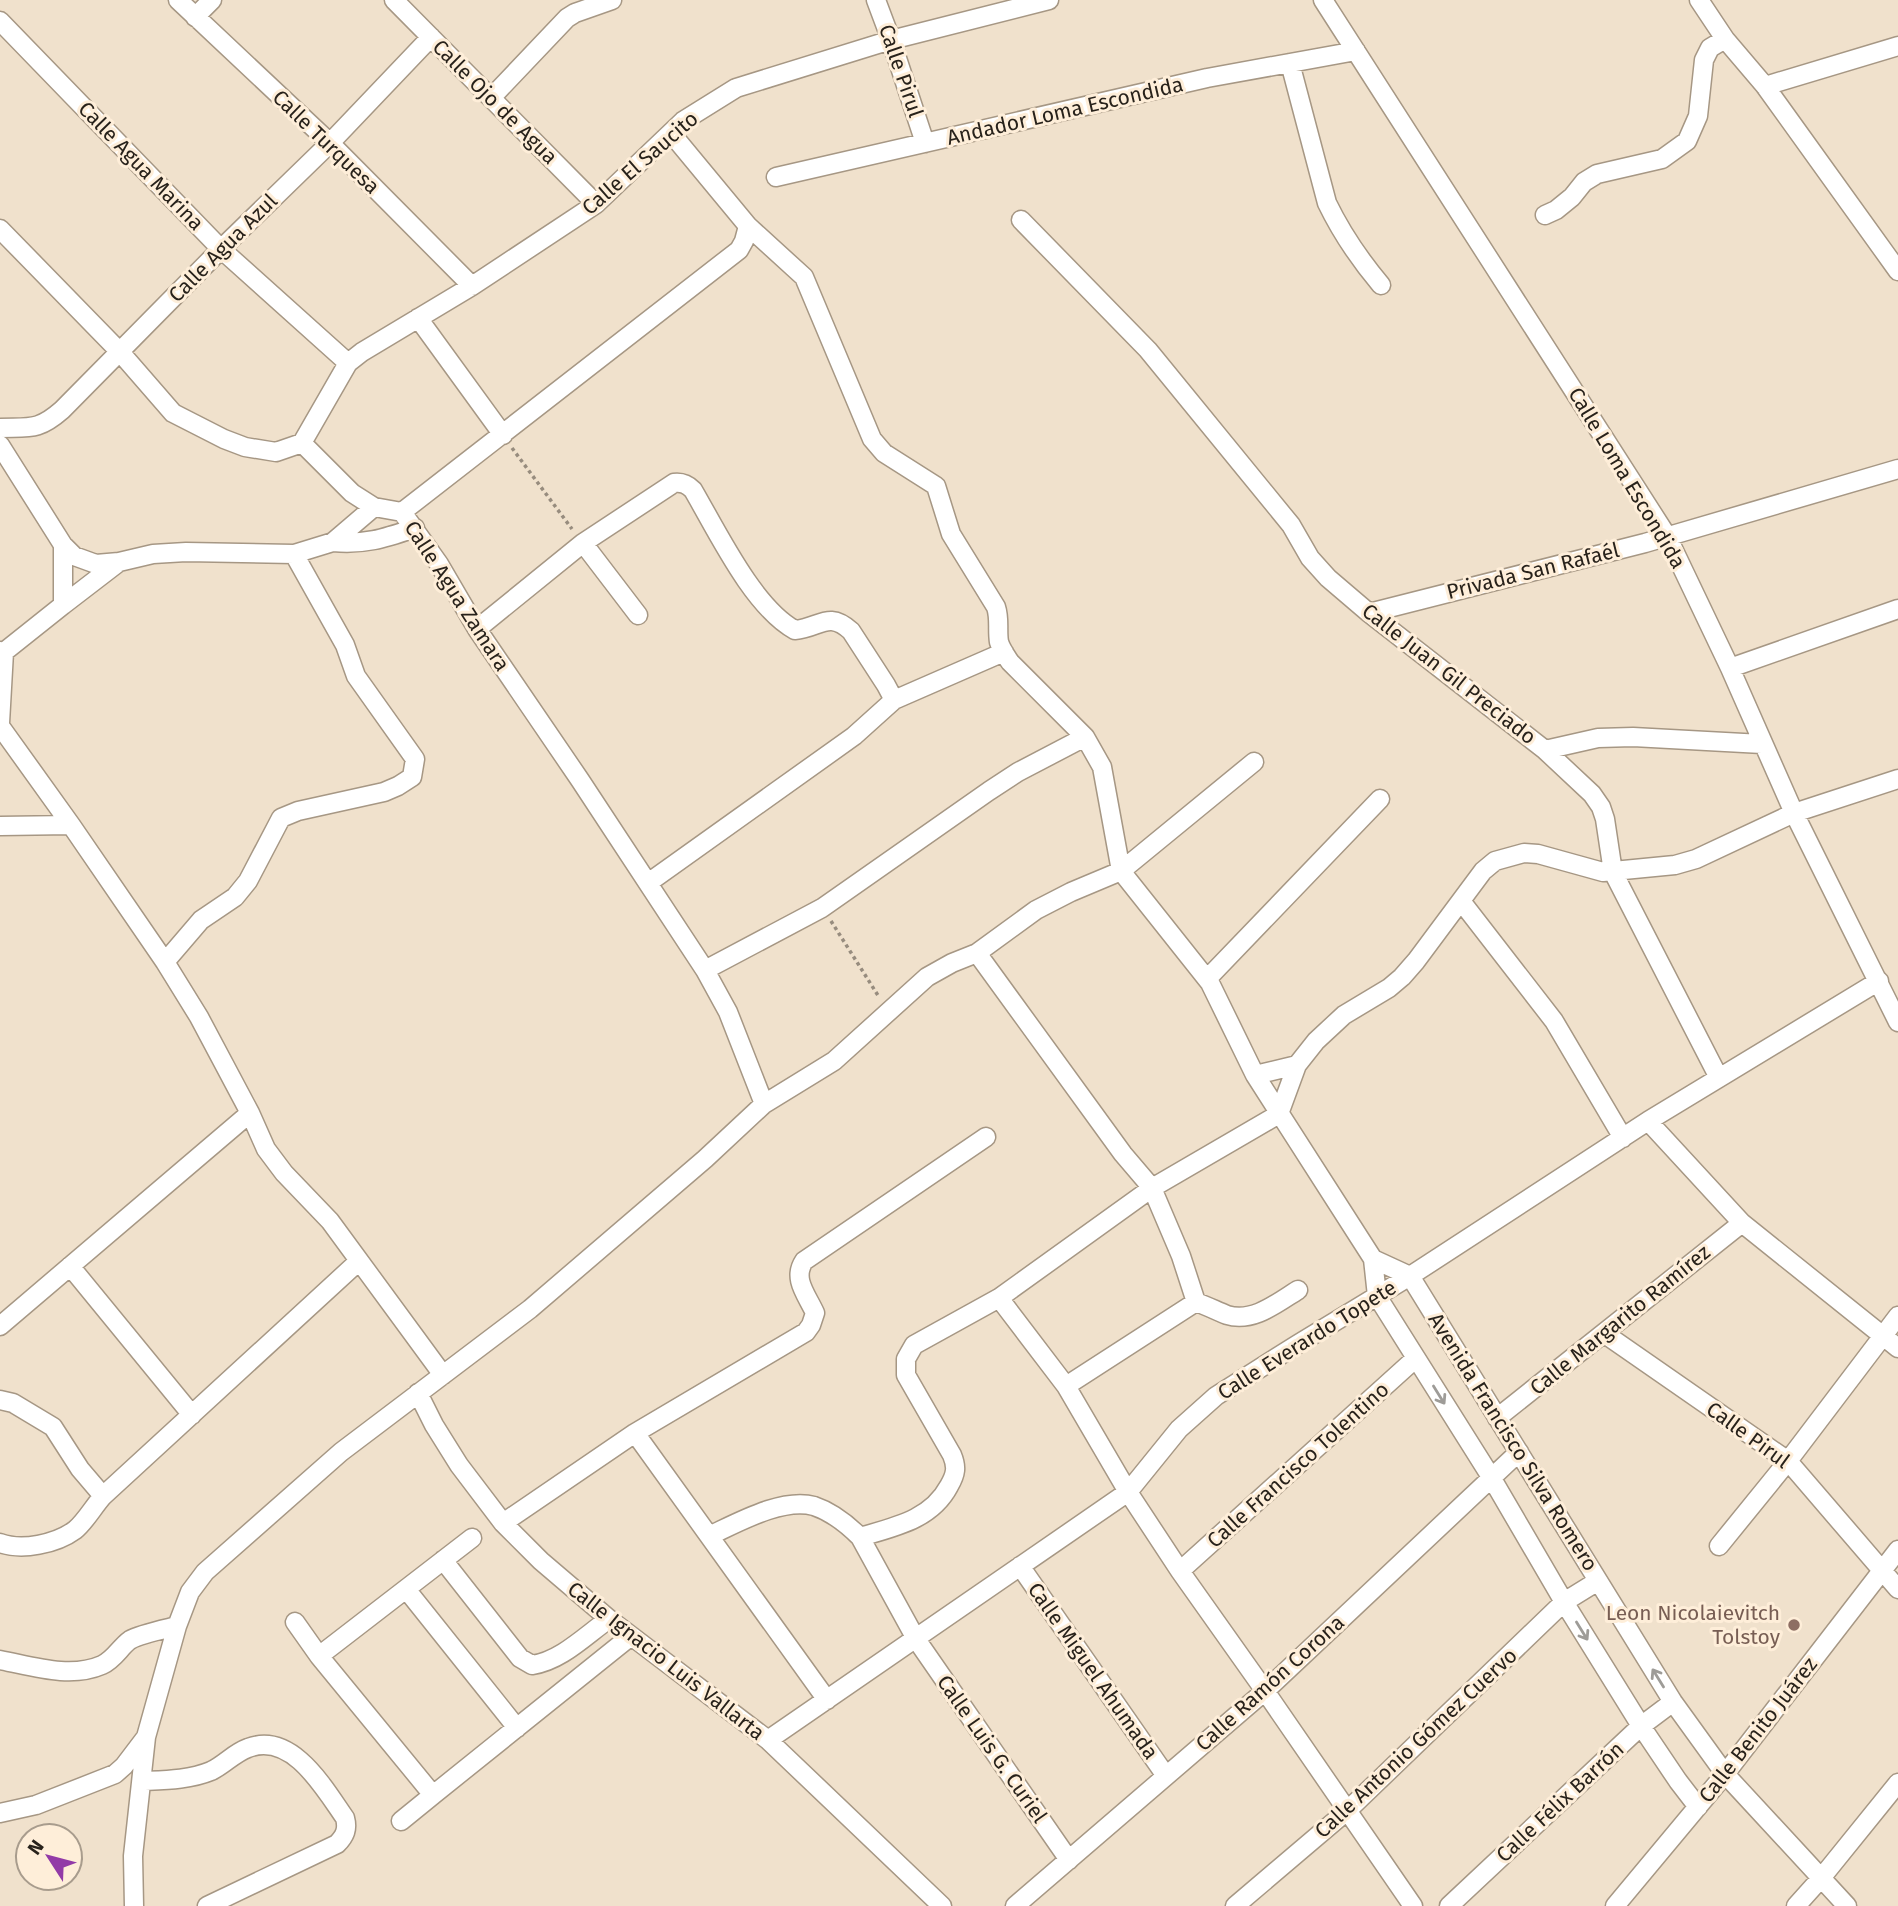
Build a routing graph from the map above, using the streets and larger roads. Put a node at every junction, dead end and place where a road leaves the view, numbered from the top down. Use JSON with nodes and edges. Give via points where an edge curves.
{"nodes":[{"id":1,"x":178,"y":0,"type":"edge"},
{"id":2,"x":212,"y":0,"type":"edge"},
{"id":3,"x":394,"y":0,"type":"edge"},
{"id":4,"x":612,"y":0,"type":"edge"},
{"id":5,"x":876,"y":0,"type":"edge"},
{"id":6,"x":1049,"y":0,"type":"edge"},
{"id":7,"x":1323,"y":0,"type":"edge"},
{"id":8,"x":1699,"y":0,"type":"edge"},
{"id":9,"x":195,"y":17,"type":"junction"},
{"id":10,"x":0,"y":21,"type":"edge"},
{"id":11,"x":431,"y":37,"type":"junction"},
{"id":12,"x":1725,"y":38,"type":"junction"},
{"id":13,"x":891,"y":40,"type":"junction"},
{"id":14,"x":1898,"y":46,"type":"edge"},
{"id":15,"x":1356,"y":51,"type":"junction"},
{"id":16,"x":1290,"y":63,"type":"junction"},
{"id":17,"x":1765,"y":86,"type":"junction"},
{"id":18,"x":491,"y":98,"type":"junction"},
{"id":19,"x":671,"y":133,"type":"junction"},
{"id":20,"x":330,"y":143,"type":"junction"},
{"id":21,"x":925,"y":143,"type":"junction"},
{"id":22,"x":776,"y":177,"type":"dead end"},
{"id":23,"x":596,"y":204,"type":"junction"},
{"id":24,"x":1545,"y":215,"type":"dead end"},
{"id":25,"x":1021,"y":220,"type":"dead end"},
{"id":26,"x":748,"y":226,"type":"junction"},
{"id":27,"x":0,"y":229,"type":"edge"},
{"id":28,"x":221,"y":249,"type":"junction"},
{"id":29,"x":1898,"y":271,"type":"edge"},
{"id":30,"x":1381,"y":285,"type":"dead end"},
{"id":31,"x":472,"y":286,"type":"junction"},
{"id":32,"x":418,"y":318,"type":"junction"},
{"id":33,"x":120,"y":352,"type":"junction"},
{"id":34,"x":348,"y":363,"type":"junction"},
{"id":35,"x":0,"y":428,"type":"edge"},
{"id":36,"x":503,"y":435,"type":"junction"},
{"id":37,"x":302,"y":443,"type":"junction"},
{"id":38,"x":0,"y":445,"type":"edge"},
{"id":39,"x":1898,"y":469,"type":"edge"},
{"id":40,"x":374,"y":507,"type":"junction"},
{"id":41,"x":402,"y":512,"type":"junction"},
{"id":42,"x":415,"y":527,"type":"junction"},
{"id":43,"x":1667,"y":536,"type":"junction"},
{"id":44,"x":333,"y":542,"type":"junction"},
{"id":45,"x":583,"y":543,"type":"junction"},
{"id":46,"x":62,"y":545,"type":"junction"},
{"id":47,"x":294,"y":554,"type":"junction"},
{"id":48,"x":119,"y":562,"type":"junction"},
{"id":49,"x":63,"y":605,"type":"junction"},
{"id":50,"x":1898,"y":610,"type":"edge"},
{"id":51,"x":1369,"y":613,"type":"junction"},
{"id":52,"x":638,"y":615,"type":"dead end"},
{"id":53,"x":477,"y":629,"type":"junction"},
{"id":54,"x":2,"y":652,"type":"edge"},
{"id":55,"x":1004,"y":652,"type":"junction"},
{"id":56,"x":1730,"y":668,"type":"junction"},
{"id":57,"x":894,"y":700,"type":"junction"},
{"id":58,"x":0,"y":725,"type":"edge"},
{"id":59,"x":1085,"y":737,"type":"junction"},
{"id":60,"x":1762,"y":744,"type":"junction"},
{"id":61,"x":1545,"y":750,"type":"junction"},
{"id":62,"x":1254,"y":762,"type":"dead end"},
{"id":63,"x":1898,"y":779,"type":"edge"},
{"id":64,"x":1380,"y":799,"type":"dead end"},
{"id":65,"x":1794,"y":813,"type":"junction"},
{"id":66,"x":71,"y":825,"type":"junction"},
{"id":67,"x":0,"y":826,"type":"edge"},
{"id":68,"x":1121,"y":871,"type":"junction"},
{"id":69,"x":1612,"y":872,"type":"junction"},
{"id":70,"x":648,"y":883,"type":"junction"},
{"id":71,"x":1461,"y":901,"type":"junction"},
{"id":72,"x":977,"y":953,"type":"junction"},
{"id":73,"x":165,"y":962,"type":"junction"},
{"id":74,"x":705,"y":970,"type":"junction"},
{"id":75,"x":1207,"y":979,"type":"junction"},
{"id":76,"x":1879,"y":981,"type":"junction"},
{"id":77,"x":1898,"y":1021,"type":"edge"},
{"id":78,"x":1297,"y":1065,"type":"junction"},
{"id":79,"x":1255,"y":1075,"type":"junction"},
{"id":80,"x":1719,"y":1078,"type":"junction"},
{"id":81,"x":764,"y":1104,"type":"junction"},
{"id":82,"x":250,"y":1113,"type":"junction"},
{"id":83,"x":1279,"y":1114,"type":"junction"},
{"id":84,"x":1648,"y":1121,"type":"junction"},
{"id":85,"x":986,"y":1137,"type":"dead end"},
{"id":86,"x":1623,"y":1138,"type":"junction"},
{"id":87,"x":1152,"y":1188,"type":"junction"},
{"id":88,"x":1742,"y":1223,"type":"junction"},
{"id":89,"x":1373,"y":1259,"type":"junction"},
{"id":90,"x":359,"y":1261,"type":"junction"},
{"id":91,"x":70,"y":1266,"type":"junction"},
{"id":92,"x":1410,"y":1276,"type":"junction"},
{"id":93,"x":1298,"y":1290,"type":"dead end"},
{"id":94,"x":1377,"y":1296,"type":"junction"},
{"id":95,"x":999,"y":1298,"type":"junction"},
{"id":96,"x":1196,"y":1302,"type":"junction"},
{"id":97,"x":1898,"y":1316,"type":"edge"},
{"id":98,"x":0,"y":1326,"type":"edge"},
{"id":99,"x":1605,"y":1334,"type":"junction"},
{"id":100,"x":1883,"y":1336,"type":"junction"},
{"id":101,"x":1898,"y":1348,"type":"edge"},
{"id":102,"x":1416,"y":1358,"type":"junction"},
{"id":103,"x":443,"y":1375,"type":"junction"},
{"id":104,"x":1066,"y":1387,"type":"junction"},
{"id":105,"x":418,"y":1393,"type":"junction"},
{"id":106,"x":0,"y":1400,"type":"edge"},
{"id":107,"x":192,"y":1415,"type":"junction"},
{"id":108,"x":1497,"y":1418,"type":"junction"},
{"id":109,"x":635,"y":1433,"type":"junction"},
{"id":110,"x":1519,"y":1452,"type":"junction"},
{"id":111,"x":1788,"y":1461,"type":"junction"},
{"id":112,"x":1491,"y":1477,"type":"junction"},
{"id":113,"x":1128,"y":1492,"type":"junction"},
{"id":114,"x":103,"y":1496,"type":"junction"},
{"id":115,"x":503,"y":1522,"type":"junction"},
{"id":116,"x":709,"y":1536,"type":"junction"},
{"id":117,"x":860,"y":1537,"type":"junction"},
{"id":118,"x":471,"y":1538,"type":"dead end"},
{"id":119,"x":0,"y":1543,"type":"edge"},
{"id":120,"x":1719,"y":1546,"type":"dead end"},
{"id":121,"x":1898,"y":1550,"type":"edge"},
{"id":122,"x":443,"y":1560,"type":"junction"},
{"id":123,"x":1020,"y":1566,"type":"junction"},
{"id":124,"x":1881,"y":1570,"type":"junction"},
{"id":125,"x":1180,"y":1571,"type":"junction"},
{"id":126,"x":1598,"y":1581,"type":"junction"},
{"id":127,"x":405,"y":1589,"type":"junction"},
{"id":128,"x":1898,"y":1589,"type":"edge"},
{"id":129,"x":1564,"y":1602,"type":"junction"},
{"id":130,"x":609,"y":1619,"type":"junction"},
{"id":131,"x":295,"y":1622,"type":"dead end"},
{"id":132,"x":177,"y":1626,"type":"junction"},
{"id":133,"x":631,"y":1636,"type":"junction"},
{"id":134,"x":916,"y":1639,"type":"junction"},
{"id":135,"x":574,"y":1645,"type":"junction"},
{"id":136,"x":319,"y":1656,"type":"junction"},
{"id":137,"x":0,"y":1660,"type":"edge"},
{"id":138,"x":593,"y":1667,"type":"junction"},
{"id":139,"x":1265,"y":1690,"type":"junction"},
{"id":140,"x":827,"y":1700,"type":"junction"},
{"id":141,"x":1673,"y":1702,"type":"junction"},
{"id":142,"x":1641,"y":1726,"type":"junction"},
{"id":143,"x":517,"y":1728,"type":"junction"},
{"id":144,"x":145,"y":1737,"type":"junction"},
{"id":145,"x":768,"y":1740,"type":"junction"},
{"id":146,"x":1725,"y":1774,"type":"junction"},
{"id":147,"x":1166,"y":1776,"type":"junction"},
{"id":148,"x":142,"y":1781,"type":"junction"},
{"id":149,"x":1898,"y":1783,"type":"edge"},
{"id":150,"x":433,"y":1795,"type":"junction"},
{"id":151,"x":1698,"y":1807,"type":"junction"},
{"id":152,"x":1348,"y":1810,"type":"junction"},
{"id":153,"x":0,"y":1813,"type":"edge"},
{"id":154,"x":401,"y":1821,"type":"dead end"},
{"id":155,"x":1069,"y":1860,"type":"junction"},
{"id":156,"x":1822,"y":1877,"type":"junction"},
{"id":157,"x":134,"y":1906,"type":"edge"},
{"id":158,"x":207,"y":1906,"type":"edge"},
{"id":159,"x":942,"y":1906,"type":"edge"},
{"id":160,"x":1015,"y":1906,"type":"edge"},
{"id":161,"x":1235,"y":1906,"type":"edge"},
{"id":162,"x":1413,"y":1906,"type":"edge"},
{"id":163,"x":1449,"y":1906,"type":"edge"},
{"id":164,"x":1615,"y":1906,"type":"edge"},
{"id":165,"x":1796,"y":1906,"type":"edge"},
{"id":166,"x":1847,"y":1906,"type":"edge"}],
"edges":[{"from":1,"to":9,"type":"street","name":"Calle Turquesa"},
{"from":2,"to":9,"type":"street"},
{"from":3,"to":11,"type":"street","name":"Calle Ojo de Agua"},
{"from":4,"to":18,"type":"street","via":[[567,18]]},
{"from":5,"to":13,"type":"street","name":"Calle Pirul"},
{"from":6,"to":13,"type":"street","name":"Calle El Saucito"},
{"from":7,"to":15,"type":"street","name":"Calle Loma Escondida"},
{"from":8,"to":12,"type":"street"},
{"from":9,"to":20,"type":"street","name":"Calle Turquesa"},
{"from":10,"to":28,"type":"street","name":"Calle Agua Marina"},
{"from":11,"to":18,"type":"street","name":"Calle Ojo de Agua"},
{"from":11,"to":20,"type":"street","name":"Calle Agua Azul"},
{"from":12,"to":17,"type":"street"},
{"from":12,"to":24,"type":"street","via":[[1710,48],[1704,60],[1698,116],[1687,141],[1662,159],[1597,174]]},
{"from":13,"to":19,"type":"street","name":"Calle El Saucito","via":[[736,88]]},
{"from":13,"to":21,"type":"street","name":"Calle Pirul"},
{"from":14,"to":17,"type":"street"},
{"from":15,"to":16,"type":"street","name":"Andador Loma Escondida"},
{"from":15,"to":43,"type":"street","name":"Calle Loma Escondida"},
{"from":16,"to":21,"type":"street","name":"Andador Loma Escondida"},
{"from":16,"to":30,"type":"street","via":[[1327,203]]},
{"from":17,"to":29,"type":"street"},
{"from":18,"to":23,"type":"street","name":"Calle Ojo de Agua"},
{"from":19,"to":23,"type":"street","name":"Calle El Saucito"},
{"from":19,"to":26,"type":"street"},
{"from":20,"to":28,"type":"street","name":"Calle Agua Azul"},
{"from":20,"to":31,"type":"street","name":"Calle Turquesa"},
{"from":21,"to":22,"type":"street","name":"Andador Loma Escondida"},
{"from":23,"to":31,"type":"street","name":"Calle El Saucito"},
{"from":25,"to":51,"type":"street","name":"Calle Juan Gil Preciado","via":[[1148,350],[1291,525],[1319,569]]},
{"from":26,"to":36,"type":"street","via":[[738,250]]},
{"from":26,"to":55,"type":"street","via":[[804,277],[872,439],[884,453],[936,486],[951,534],[996,607]]},
{"from":27,"to":33,"type":"street"},
{"from":28,"to":33,"type":"street","name":"Calle Agua Azul"},
{"from":28,"to":34,"type":"street","name":"Calle Agua Marina"},
{"from":31,"to":32,"type":"street","name":"Calle El Saucito"},
{"from":32,"to":34,"type":"street","name":"Calle El Saucito"},
{"from":32,"to":36,"type":"street"},
{"from":33,"to":35,"type":"street","name":"Calle Agua Azul","via":[[45,424]]},
{"from":33,"to":37,"type":"street","via":[[173,413],[224,439],[267,452]]},
{"from":34,"to":37,"type":"street","name":"Calle El Saucito"},
{"from":36,"to":41,"type":"street"},
{"from":37,"to":40,"type":"street","name":"Calle Agua Zamara","via":[[352,494]]},
{"from":38,"to":46,"type":"street"},
{"from":39,"to":43,"type":"street","name":"Privada San Rafaél"},
{"from":40,"to":41,"type":"street","name":"Calle Agua Zamara"},
{"from":40,"to":44,"type":"street"},
{"from":41,"to":42,"type":"street","name":"Calle Agua Zamara"},
{"from":42,"to":44,"type":"street","via":[[368,542]]},
{"from":42,"to":53,"type":"street","name":"Calle Agua Zamara"},
{"from":43,"to":51,"type":"street","name":"Privada San Rafaél"},
{"from":43,"to":56,"type":"street","name":"Calle Loma Escondida"},
{"from":44,"to":47,"type":"street"},
{"from":45,"to":52,"type":"street"},
{"from":45,"to":53,"type":"street"},
{"from":45,"to":57,"type":"street","via":[[674,483],[685,484],[693,490],[756,596],[795,630],[821,621],[845,626]]},
{"from":46,"to":48,"type":"street","via":[[88,562]]},
{"from":46,"to":49,"type":"street"},
{"from":47,"to":48,"type":"street","via":[[186,552]]},
{"from":47,"to":73,"type":"street","via":[[345,645],[356,676],[415,759],[412,777],[384,792],[281,818],[248,881],[201,920]]},
{"from":48,"to":49,"type":"street"},
{"from":49,"to":54,"type":"street"},
{"from":50,"to":56,"type":"street"},
{"from":51,"to":61,"type":"street","name":"Calle Juan Gil Preciado"},
{"from":53,"to":70,"type":"street","name":"Calle Agua Zamara"},
{"from":54,"to":58,"type":"street"},
{"from":55,"to":57,"type":"street"},
{"from":55,"to":59,"type":"street"},
{"from":56,"to":60,"type":"street","name":"Calle Loma Escondida"},
{"from":57,"to":70,"type":"street","via":[[855,736]]},
{"from":58,"to":66,"type":"street"},
{"from":59,"to":68,"type":"street","via":[[1102,767]]},
{"from":59,"to":74,"type":"street","via":[[989,790],[822,908]]},
{"from":60,"to":61,"type":"street","via":[[1633,737],[1598,738]]},
{"from":60,"to":65,"type":"street","name":"Calle Loma Escondida"},
{"from":61,"to":69,"type":"street","name":"Calle Juan Gil Preciado","via":[[1601,807]]},
{"from":62,"to":68,"type":"street"},
{"from":63,"to":65,"type":"street"},
{"from":64,"to":75,"type":"street"},
{"from":65,"to":69,"type":"street","via":[[1684,863]]},
{"from":65,"to":76,"type":"street","name":"Calle Loma Escondida"},
{"from":66,"to":67,"type":"street"},
{"from":66,"to":73,"type":"street"},
{"from":68,"to":72,"type":"street","via":[[1036,910]]},
{"from":68,"to":75,"type":"street"},
{"from":69,"to":71,"type":"street","via":[[1524,853],[1495,861]]},
{"from":69,"to":80,"type":"street","name":"Calle Juan Gil Preciado"},
{"from":70,"to":74,"type":"street","name":"Calle Agua Zamara"},
{"from":71,"to":78,"type":"street","via":[[1402,977],[1344,1015]]},
{"from":71,"to":86,"type":"street","via":[[1554,1021]]},
{"from":72,"to":81,"type":"street","via":[[927,977],[834,1061]]},
{"from":72,"to":87,"type":"street"},
{"from":73,"to":82,"type":"street"},
{"from":74,"to":81,"type":"street","name":"Calle Agua Zamara","via":[[728,1012]]},
{"from":75,"to":79,"type":"street"},
{"from":76,"to":77,"type":"street","name":"Calle Loma Escondida"},
{"from":76,"to":80,"type":"street","name":"Calle Everardo Topete"},
{"from":78,"to":79,"type":"street"},
{"from":78,"to":83,"type":"street"},
{"from":79,"to":83,"type":"street"},
{"from":80,"to":84,"type":"street","name":"Calle Everardo Topete"},
{"from":81,"to":103,"type":"street","via":[[594,1256]]},
{"from":82,"to":90,"type":"street","via":[[266,1149]]},
{"from":82,"to":91,"type":"street"},
{"from":83,"to":87,"type":"street"},
{"from":83,"to":89,"type":"street"},
{"from":84,"to":86,"type":"street","name":"Calle Everardo Topete"},
{"from":84,"to":88,"type":"street"},
{"from":85,"to":109,"type":"street","via":[[804,1261],[799,1278],[815,1313],[800,1336]]},
{"from":86,"to":92,"type":"street","name":"Calle Everardo Topete"},
{"from":87,"to":95,"type":"street"},
{"from":87,"to":96,"type":"street"},
{"from":88,"to":99,"type":"street","name":"Calle Margarito Ramírez"},
{"from":88,"to":100,"type":"street"},
{"from":89,"to":92,"type":"street"},
{"from":89,"to":94,"type":"street"},
{"from":90,"to":103,"type":"street"},
{"from":90,"to":107,"type":"street"},
{"from":91,"to":98,"type":"street"},
{"from":91,"to":107,"type":"street"},
{"from":92,"to":94,"type":"street","name":"Calle Everardo Topete"},
{"from":92,"to":108,"type":"street","name":"Avenida Francisco Silva Romero"},
{"from":93,"to":96,"type":"street","via":[[1264,1311],[1241,1317]]},
{"from":94,"to":102,"type":"street","name":"Avenida Francisco Silva Romero"},
{"from":94,"to":113,"type":"street","name":"Calle Everardo Topete","via":[[1216,1396],[1179,1429]]},
{"from":95,"to":104,"type":"street"},
{"from":95,"to":117,"type":"street","via":[[914,1345],[906,1359],[906,1375],[956,1466],[945,1494],[915,1519]]},
{"from":96,"to":104,"type":"street"},
{"from":97,"to":100,"type":"street"},
{"from":99,"to":108,"type":"street","name":"Calle Margarito Ramírez"},
{"from":99,"to":111,"type":"street","name":"Calle Pirul"},
{"from":100,"to":101,"type":"street"},
{"from":100,"to":111,"type":"street"},
{"from":102,"to":112,"type":"street","name":"Avenida Francisco Silva Romero","one_way":true},
{"from":102,"to":125,"type":"street","name":"Calle Francisco Tolentino"},
{"from":103,"to":105,"type":"street"},
{"from":104,"to":113,"type":"street"},
{"from":105,"to":115,"type":"street","name":"Calle Ignacio Luis Vallarta","via":[[459,1465]]},
{"from":105,"to":132,"type":"street","via":[[341,1452],[205,1573],[190,1592]]},
{"from":106,"to":114,"type":"street","via":[[53,1427]]},
{"from":107,"to":114,"type":"street"},
{"from":108,"to":110,"type":"street","name":"Avenida Francisco Silva Romero"},
{"from":109,"to":115,"type":"street"},
{"from":109,"to":116,"type":"street"},
{"from":110,"to":112,"type":"street","name":"Calle Ramón Corona"},
{"from":110,"to":126,"type":"street","name":"Avenida Francisco Silva Romero"},
{"from":111,"to":120,"type":"street"},
{"from":111,"to":124,"type":"street","name":"Calle Pirul"},
{"from":112,"to":129,"type":"street","name":"Avenida Francisco Silva Romero"},
{"from":112,"to":139,"type":"street","name":"Calle Ramón Corona"},
{"from":113,"to":123,"type":"street","name":"Calle Everardo Topete"},
{"from":113,"to":125,"type":"street"},
{"from":114,"to":119,"type":"street","via":[[75,1530],[54,1540],[31,1547]]},
{"from":115,"to":130,"type":"street","name":"Calle Ignacio Luis Vallarta"},
{"from":116,"to":117,"type":"street","via":[[758,1513],[795,1505],[817,1507]]},
{"from":116,"to":140,"type":"street"},
{"from":117,"to":134,"type":"street","name":"Calle Luis G. Curiel"},
{"from":118,"to":122,"type":"street"},
{"from":121,"to":124,"type":"street","name":"Calle Benito Juárez"},
{"from":122,"to":127,"type":"street"},
{"from":122,"to":135,"type":"street","via":[[525,1663],[539,1664]]},
{"from":123,"to":134,"type":"street","name":"Calle Everardo Topete"},
{"from":123,"to":147,"type":"street","name":"Calle Miguel Ahumada"},
{"from":124,"to":128,"type":"street","name":"Calle Pirul"},
{"from":124,"to":146,"type":"street","name":"Calle Benito Juárez"},
{"from":125,"to":139,"type":"street"},
{"from":126,"to":129,"type":"street","name":"Calle Antonio Gómez Cuervo"},
{"from":141,"to":126,"type":"street","name":"Avenida Francisco Silva Romero","one_way":true},
{"from":127,"to":136,"type":"street"},
{"from":127,"to":143,"type":"street"},
{"from":129,"to":142,"type":"street","name":"Avenida Francisco Silva Romero","one_way":true},
{"from":129,"to":152,"type":"street","name":"Calle Antonio Gómez Cuervo"},
{"from":130,"to":133,"type":"street","name":"Calle Ignacio Luis Vallarta"},
{"from":130,"to":135,"type":"street"},
{"from":131,"to":136,"type":"street"},
{"from":132,"to":137,"type":"street","via":[[130,1640],[116,1656],[84,1670],[56,1671]]},
{"from":132,"to":144,"type":"street"},
{"from":133,"to":138,"type":"street"},
{"from":133,"to":145,"type":"street","name":"Calle Ignacio Luis Vallarta"},
{"from":134,"to":140,"type":"street","name":"Calle Everardo Topete"},
{"from":134,"to":155,"type":"street","name":"Calle Luis G. Curiel"},
{"from":135,"to":138,"type":"street"},
{"from":136,"to":150,"type":"street"},
{"from":138,"to":143,"type":"street"},
{"from":139,"to":147,"type":"street","name":"Calle Ramón Corona"},
{"from":139,"to":152,"type":"street"},
{"from":140,"to":145,"type":"street","name":"Calle Everardo Topete"},
{"from":141,"to":142,"type":"street","name":"Calle Félix Barrón"},
{"from":141,"to":146,"type":"street","name":"Avenida Francisco Silva Romero"},
{"from":142,"to":151,"type":"street","name":"Avenida Francisco Silva Romero"},
{"from":142,"to":163,"type":"street","name":"Calle Félix Barrón"},
{"from":143,"to":150,"type":"street"},
{"from":144,"to":148,"type":"street"},
{"from":144,"to":153,"type":"street","via":[[115,1774],[36,1805]]},
{"from":145,"to":159,"type":"street","name":"Calle Ignacio Luis Vallarta"},
{"from":146,"to":151,"type":"street","name":"Calle Benito Juárez"},
{"from":146,"to":156,"type":"street","name":"Avenida Francisco Silva Romero"},
{"from":147,"to":155,"type":"street","name":"Calle Ramón Corona"},
{"from":148,"to":157,"type":"street","via":[[133,1856]]},
{"from":148,"to":158,"type":"street","via":[[196,1776],[257,1745],[279,1747],[308,1768],[345,1818],[345,1833],[337,1844]]},
{"from":149,"to":156,"type":"street"},
{"from":150,"to":154,"type":"street"},
{"from":151,"to":164,"type":"street","name":"Calle Benito Juárez"},
{"from":152,"to":161,"type":"street","name":"Calle Antonio Gómez Cuervo"},
{"from":152,"to":162,"type":"street"},
{"from":155,"to":160,"type":"street","name":"Calle Ramón Corona"},
{"from":156,"to":165,"type":"street"},
{"from":156,"to":166,"type":"street","name":"Avenida Francisco Silva Romero"}]}
